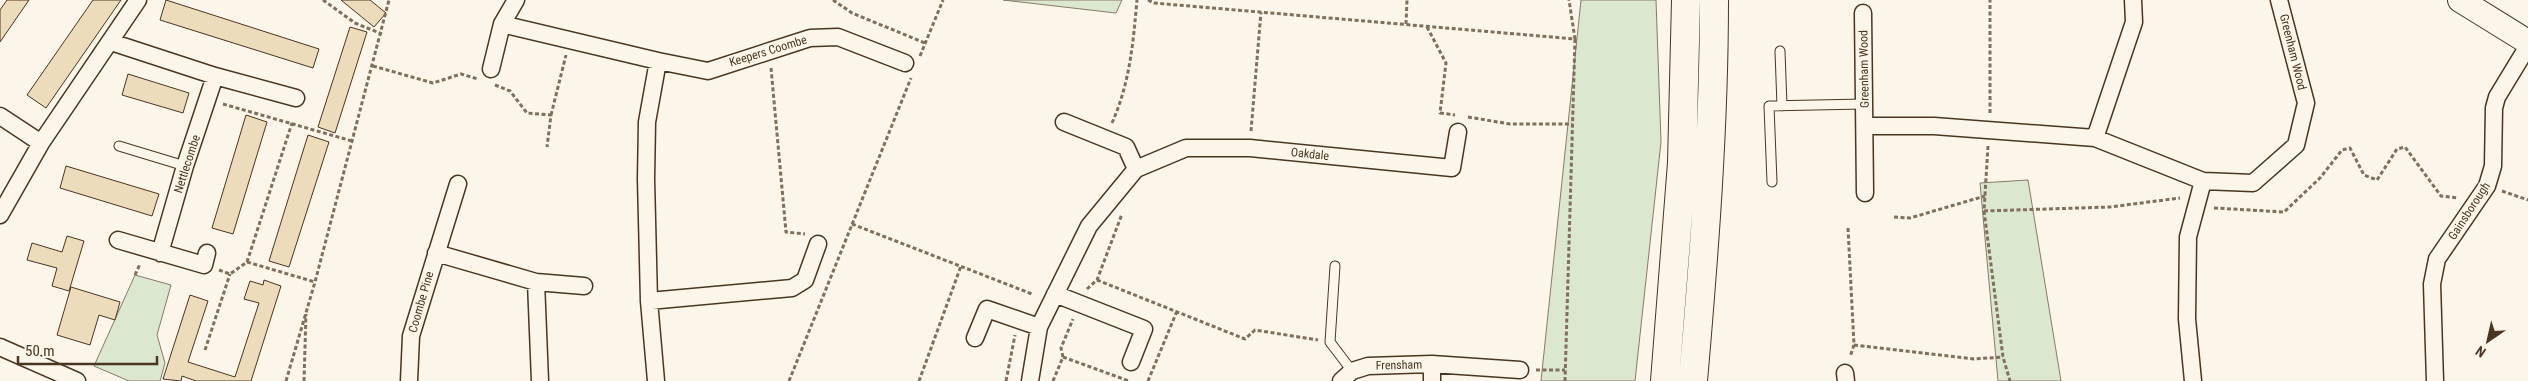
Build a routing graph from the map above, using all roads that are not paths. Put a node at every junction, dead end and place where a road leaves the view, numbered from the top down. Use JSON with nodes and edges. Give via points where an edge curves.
{"nodes":[{"id":1,"x":138,"y":0,"type":"edge"},
{"id":2,"x":516,"y":0,"type":"edge"},
{"id":3,"x":1686,"y":0,"type":"edge"},
{"id":4,"x":1714,"y":0,"type":"edge"},
{"id":5,"x":2133,"y":0,"type":"edge"},
{"id":6,"x":2279,"y":0,"type":"edge"},
{"id":7,"x":2460,"y":0,"type":"edge"},
{"id":8,"x":1863,"y":13,"type":"dead end"},
{"id":9,"x":502,"y":24,"type":"junction"},
{"id":10,"x":111,"y":42,"type":"junction"},
{"id":11,"x":2528,"y":42,"type":"edge"},
{"id":12,"x":2528,"y":46,"type":"edge"},
{"id":13,"x":1780,"y":51,"type":"dead end"},
{"id":14,"x":658,"y":61,"type":"junction"},
{"id":15,"x":912,"y":66,"type":"road end"},
{"id":16,"x":491,"y":69,"type":"dead end"},
{"id":17,"x":215,"y":76,"type":"junction"},
{"id":18,"x":296,"y":98,"type":"dead end"},
{"id":19,"x":1864,"y":104,"type":"junction"},
{"id":20,"x":1782,"y":106,"type":"junction"},
{"id":21,"x":0,"y":116,"type":"edge"},
{"id":22,"x":1064,"y":122,"type":"dead end"},
{"id":23,"x":1865,"y":126,"type":"junction"},
{"id":24,"x":1458,"y":132,"type":"dead end"},
{"id":25,"x":2095,"y":138,"type":"junction"},
{"id":26,"x":41,"y":144,"type":"junction"},
{"id":27,"x":119,"y":146,"type":"dead end"},
{"id":28,"x":185,"y":166,"type":"junction"},
{"id":29,"x":1136,"y":169,"type":"junction"},
{"id":30,"x":1772,"y":182,"type":"dead end"},
{"id":31,"x":2203,"y":182,"type":"junction"},
{"id":32,"x":458,"y":184,"type":"dead end"},
{"id":33,"x":1865,"y":193,"type":"dead end"},
{"id":34,"x":0,"y":215,"type":"edge"},
{"id":35,"x":118,"y":240,"type":"dead end"},
{"id":36,"x":813,"y":240,"type":"road end"},
{"id":37,"x":160,"y":253,"type":"junction"},
{"id":38,"x":436,"y":253,"type":"junction"},
{"id":39,"x":206,"y":259,"type":"road end"},
{"id":40,"x":1336,"y":266,"type":"dead end"},
{"id":41,"x":536,"y":282,"type":"junction"},
{"id":42,"x":584,"y":286,"type":"dead end"},
{"id":43,"x":1055,"y":294,"type":"junction"},
{"id":44,"x":649,"y":301,"type":"junction"},
{"id":45,"x":1039,"y":327,"type":"junction"},
{"id":46,"x":975,"y":338,"type":"dead end"},
{"id":47,"x":0,"y":347,"type":"edge"},
{"id":48,"x":1131,"y":362,"type":"dead end"},
{"id":49,"x":1432,"y":364,"type":"junction"},
{"id":50,"x":1520,"y":370,"type":"road end"},
{"id":51,"x":1346,"y":376,"type":"edge"},
{"id":52,"x":77,"y":381,"type":"edge"},
{"id":53,"x":410,"y":381,"type":"edge"},
{"id":54,"x":540,"y":381,"type":"edge"},
{"id":55,"x":656,"y":381,"type":"edge"},
{"id":56,"x":1030,"y":381,"type":"edge"},
{"id":57,"x":1432,"y":381,"type":"edge"},
{"id":58,"x":1665,"y":381,"type":"edge"},
{"id":59,"x":1693,"y":381,"type":"edge"},
{"id":60,"x":2193,"y":381,"type":"edge"},
{"id":61,"x":2434,"y":381,"type":"edge"}],
"edges":[{"from":1,"to":10,"type":"street"},
{"from":2,"to":9,"type":"street"},
{"from":3,"to":58,"type":"highway","via":[[1681,172]]},
{"from":4,"to":59,"type":"highway","via":[[1708,180]]},
{"from":5,"to":25,"type":"street","via":[[2134,22]]},
{"from":6,"to":31,"type":"street","name":"Greenham Wood","via":[[2306,103],[2296,146],[2253,183]]},
{"from":7,"to":11,"type":"street"},
{"from":8,"to":19,"type":"street","name":"Greenham Wood"},
{"from":9,"to":14,"type":"street","name":"Keepers Coombe"},
{"from":9,"to":16,"type":"street"},
{"from":10,"to":17,"type":"street"},
{"from":10,"to":26,"type":"street"},
{"from":12,"to":61,"type":"street","name":"Gainsborough","via":[[2497,97],[2493,166],[2482,193],[2437,259],[2432,284]]},
{"from":13,"to":20,"type":"lane"},
{"from":14,"to":15,"type":"street","name":"Keepers Coombe","via":[[708,71],[810,38],[838,37]]},
{"from":14,"to":44,"type":"street","via":[[647,122]]},
{"from":17,"to":18,"type":"street"},
{"from":17,"to":28,"type":"street","name":"Nettlecombe"},
{"from":19,"to":20,"type":"lane"},
{"from":19,"to":23,"type":"street","name":"Greenham Wood"},
{"from":20,"to":30,"type":"lane","via":[[1769,106]]},
{"from":21,"to":26,"type":"street"},
{"from":22,"to":29,"type":"street","via":[[1126,147]]},
{"from":23,"to":25,"type":"street","name":"Greenham Wood","via":[[1934,126]]},
{"from":23,"to":33,"type":"street","name":"Greenham Wood"},
{"from":24,"to":29,"type":"street","name":"Oakdale","via":[[1452,168],[1250,148],[1186,148]]},
{"from":25,"to":31,"type":"street","name":"Greenham Wood"},
{"from":26,"to":34,"type":"street"},
{"from":27,"to":28,"type":"lane"},
{"from":28,"to":37,"type":"street","name":"Nettlecombe"},
{"from":29,"to":43,"type":"street","name":"Oakdale","via":[[1089,226]]},
{"from":31,"to":60,"type":"street","via":[[2188,237],[2187,319]]},
{"from":32,"to":38,"type":"street","name":"Coombe Pine"},
{"from":35,"to":37,"type":"street"},
{"from":36,"to":44,"type":"street","via":[[805,280],[792,288]]},
{"from":37,"to":39,"type":"street"},
{"from":38,"to":41,"type":"street"},
{"from":38,"to":53,"type":"street","name":"Coombe Pine","via":[[411,336]]},
{"from":40,"to":51,"type":"lane","via":[[1330,342]]},
{"from":41,"to":42,"type":"street"},
{"from":41,"to":54,"type":"street"},
{"from":43,"to":45,"type":"street","name":"Oakdale"},
{"from":43,"to":48,"type":"street","via":[[1144,329]]},
{"from":44,"to":55,"type":"street"},
{"from":45,"to":46,"type":"street","via":[[987,309]]},
{"from":45,"to":56,"type":"street","name":"Oakdale"},
{"from":47,"to":52,"type":"street"},
{"from":49,"to":50,"type":"street","name":"Frensham"},
{"from":49,"to":51,"type":"street","name":"Frensham","via":[[1368,366]]},
{"from":49,"to":57,"type":"street","name":"Frensham"}]}
